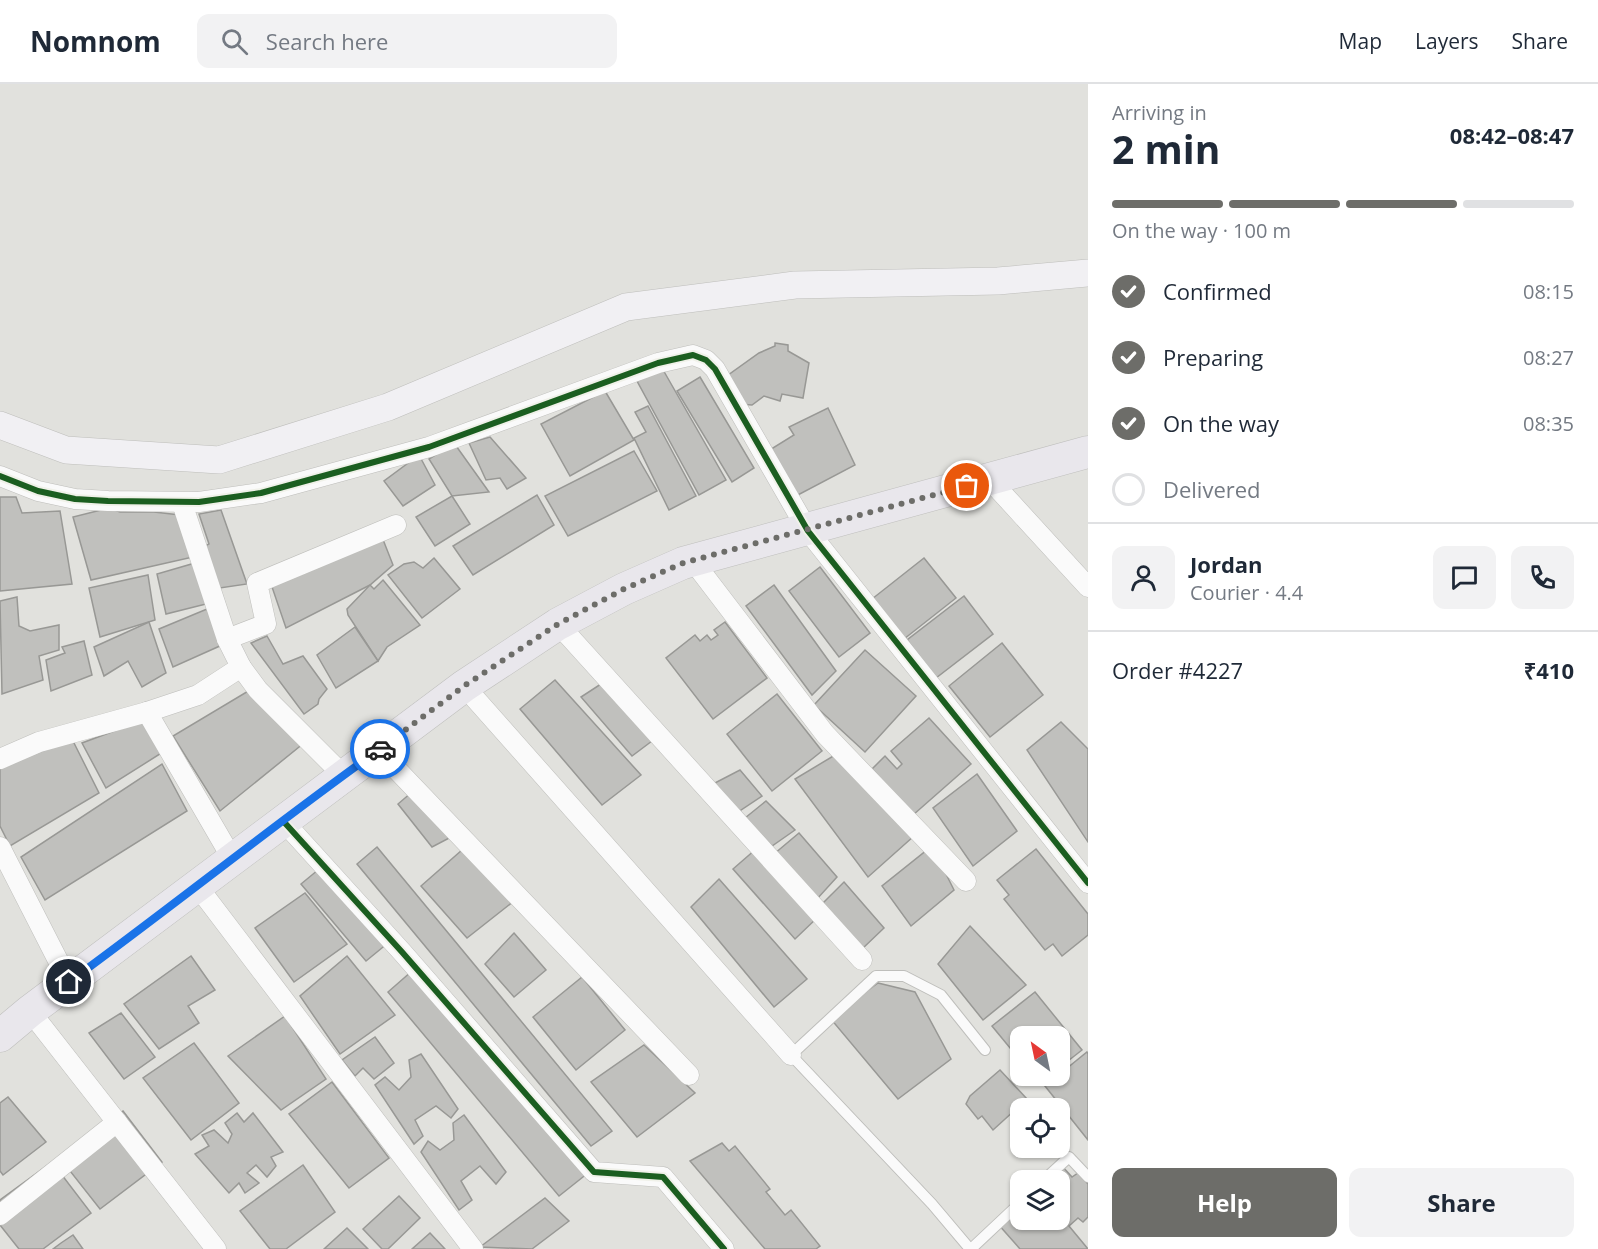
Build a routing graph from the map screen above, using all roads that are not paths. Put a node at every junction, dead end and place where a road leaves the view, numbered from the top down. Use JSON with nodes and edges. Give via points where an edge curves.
{"nodes":[{"id":1,"x":1088,"y":273,"type":"edge"},
{"id":2,"x":0,"y":425,"type":"edge"},
{"id":3,"x":1088,"y":452,"type":"edge"},
{"id":4,"x":0,"y":476,"type":"edge"},
{"id":5,"x":990,"y":480,"type":"junction"},
{"id":6,"x":182,"y":503,"type":"junction"},
{"id":7,"x":396,"y":525,"type":"dead end"},
{"id":8,"x":808,"y":531,"type":"junction"},
{"id":9,"x":693,"y":561,"type":"junction"},
{"id":10,"x":1088,"y":587,"type":"edge"},
{"id":11,"x":558,"y":624,"type":"junction"},
{"id":12,"x":227,"y":639,"type":"junction"},
{"id":13,"x":241,"y":667,"type":"junction"},
{"id":14,"x":464,"y":686,"type":"junction"},
{"id":15,"x":147,"y":712,"type":"junction"},
{"id":16,"x":378,"y":750,"type":"junction"},
{"id":17,"x":0,"y":759,"type":"edge"},
{"id":18,"x":342,"y":774,"type":"junction"},
{"id":19,"x":284,"y":822,"type":"junction"},
{"id":20,"x":0,"y":847,"type":"edge"},
{"id":21,"x":234,"y":860,"type":"junction"},
{"id":22,"x":966,"y":881,"type":"dead end"},
{"id":23,"x":1088,"y":883,"type":"edge"},
{"id":24,"x":198,"y":887,"type":"junction"},
{"id":25,"x":862,"y":960,"type":"dead end"},
{"id":26,"x":69,"y":982,"type":"junction"},
{"id":27,"x":30,"y":1011,"type":"junction"},
{"id":28,"x":0,"y":1036,"type":"edge"},
{"id":29,"x":985,"y":1050,"type":"dead end"},
{"id":30,"x":791,"y":1054,"type":"junction"},
{"id":31,"x":689,"y":1075,"type":"dead end"},
{"id":32,"x":117,"y":1122,"type":"junction"},
{"id":33,"x":1054,"y":1170,"type":"edge"},
{"id":34,"x":1088,"y":1178,"type":"edge"},
{"id":35,"x":1010,"y":1212,"type":"edge"},
{"id":36,"x":0,"y":1215,"type":"edge"},
{"id":37,"x":216,"y":1249,"type":"edge"},
{"id":38,"x":473,"y":1249,"type":"edge"},
{"id":39,"x":724,"y":1249,"type":"edge"},
{"id":40,"x":970,"y":1249,"type":"edge"}],
"edges":[{"from":1,"to":2,"type":"street","via":[[998,281],[795,285],[626,307],[388,407],[219,460],[66,450]]},
{"from":3,"to":5,"type":"main road"},
{"from":4,"to":6,"type":"street","via":[[38,491],[75,499]]},
{"from":5,"to":8,"type":"main road"},
{"from":5,"to":10,"type":"street"},
{"from":6,"to":8,"type":"street","via":[[261,493],[429,447],[658,363],[693,355],[706,360],[725,384]]},
{"from":6,"to":12,"type":"street"},
{"from":7,"to":12,"type":"street","via":[[257,583],[266,624]]},
{"from":8,"to":9,"type":"main road"},
{"from":8,"to":23,"type":"street"},
{"from":9,"to":11,"type":"main road","via":[[624,589]]},
{"from":9,"to":22,"type":"street","via":[[825,734]]},
{"from":11,"to":14,"type":"main road"},
{"from":11,"to":25,"type":"street"},
{"from":12,"to":13,"type":"street"},
{"from":13,"to":15,"type":"street","via":[[198,695]]},
{"from":13,"to":18,"type":"street","via":[[258,690]]},
{"from":14,"to":16,"type":"main road"},
{"from":14,"to":30,"type":"street"},
{"from":15,"to":17,"type":"street","via":[[39,742]]},
{"from":15,"to":21,"type":"street"},
{"from":16,"to":18,"type":"main road"},
{"from":16,"to":31,"type":"street"},
{"from":18,"to":19,"type":"main road"},
{"from":19,"to":21,"type":"main road"},
{"from":19,"to":39,"type":"street","via":[[594,1172],[663,1177]]},
{"from":20,"to":26,"type":"street"},
{"from":21,"to":24,"type":"main road"},
{"from":24,"to":26,"type":"main road"},
{"from":24,"to":38,"type":"street"},
{"from":26,"to":27,"type":"main road"},
{"from":27,"to":28,"type":"main road"},
{"from":27,"to":32,"type":"street"},
{"from":29,"to":30,"type":"lane","via":[[941,995],[904,976],[876,976]]},
{"from":30,"to":40,"type":"lane"},
{"from":32,"to":36,"type":"street"},
{"from":32,"to":37,"type":"street"},
{"from":33,"to":34,"type":"lane","via":[[1069,1156]]},
{"from":35,"to":40,"type":"lane"}]}
